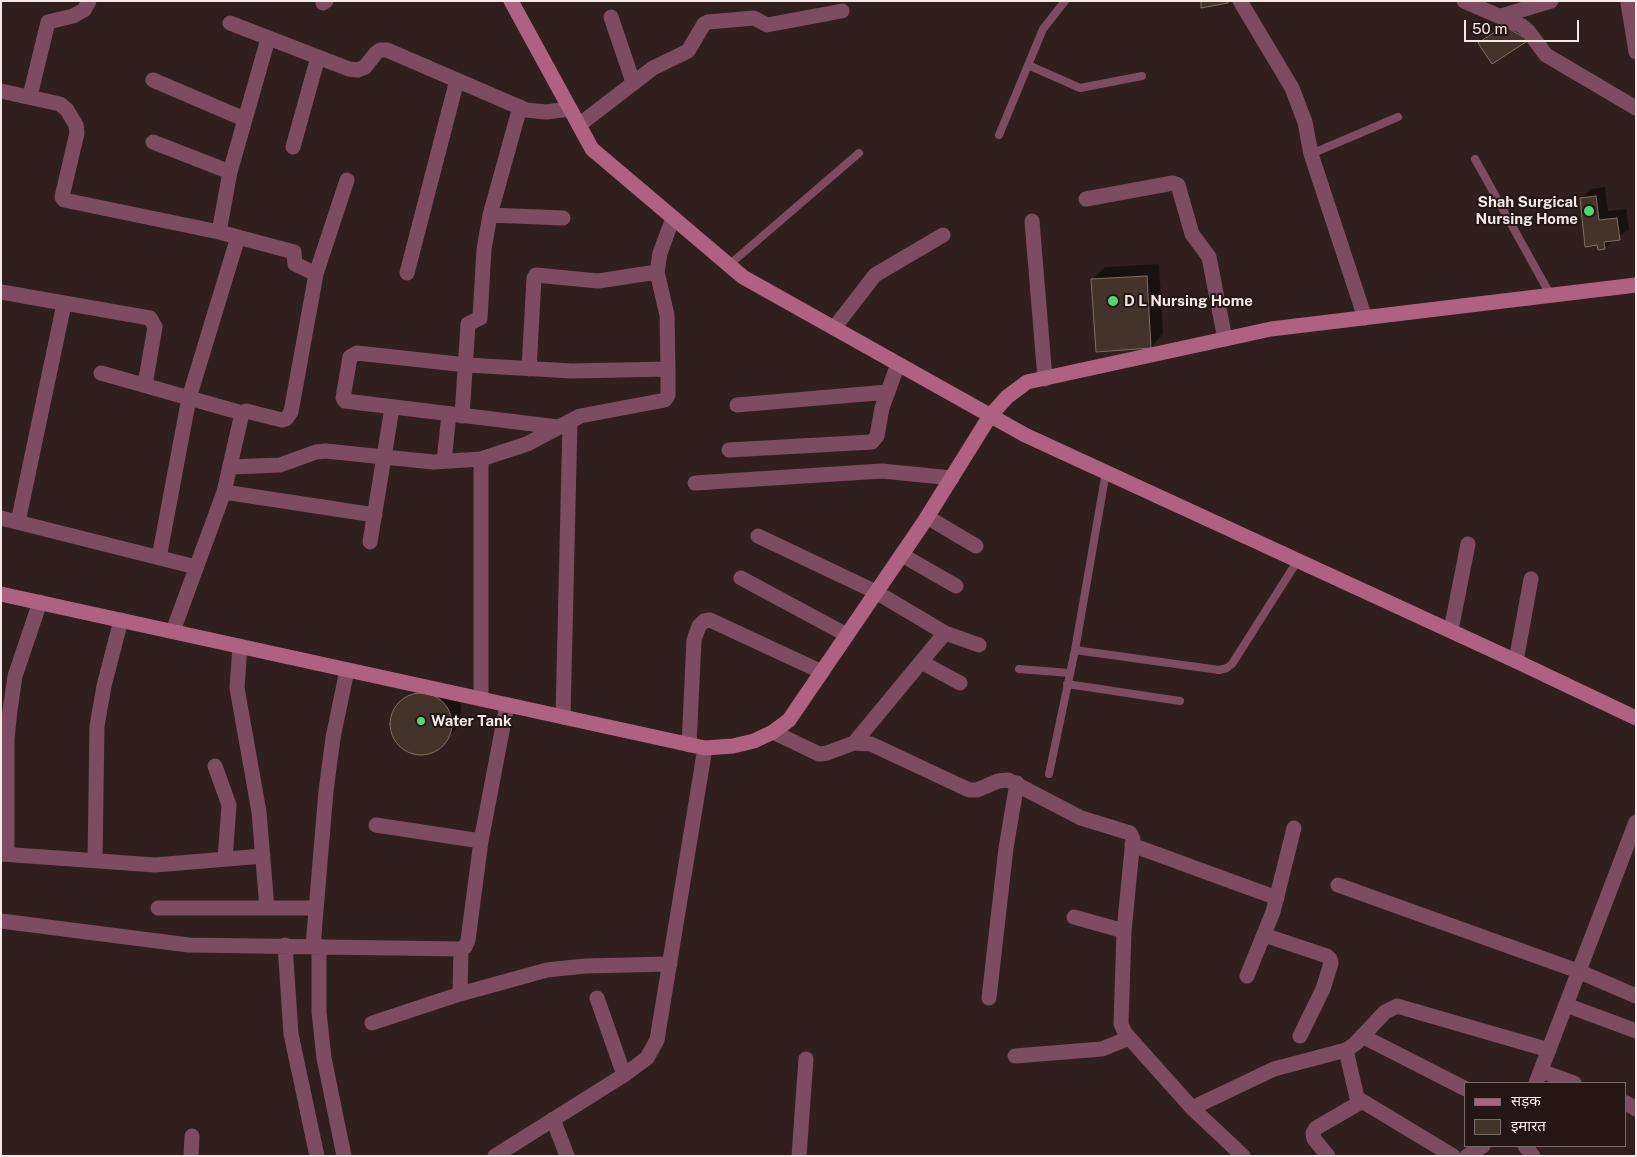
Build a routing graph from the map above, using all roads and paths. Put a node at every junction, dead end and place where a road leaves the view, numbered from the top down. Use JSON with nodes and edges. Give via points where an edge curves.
{"nodes":[{"id":1,"x":89,"y":1,"type":"edge"},
{"id":2,"x":510,"y":1,"type":"edge"},
{"id":3,"x":1065,"y":1,"type":"edge"},
{"id":4,"x":1240,"y":1,"type":"edge"},
{"id":5,"x":1464,"y":1,"type":"edge"},
{"id":6,"x":1551,"y":1,"type":"edge"},
{"id":7,"x":1630,"y":2,"type":"edge"},
{"id":8,"x":842,"y":11,"type":"dead end"},
{"id":9,"x":1501,"y":16,"type":"junction"},
{"id":10,"x":611,"y":17,"type":"dead end"},
{"id":11,"x":230,"y":23,"type":"dead end"},
{"id":12,"x":268,"y":39,"type":"junction"},
{"id":13,"x":1636,"y":52,"type":"edge"},
{"id":14,"x":318,"y":57,"type":"junction"},
{"id":15,"x":1028,"y":64,"type":"junction"},
{"id":16,"x":1142,"y":76,"type":"dead end"},
{"id":17,"x":153,"y":80,"type":"dead end"},
{"id":18,"x":457,"y":80,"type":"junction"},
{"id":19,"x":633,"y":82,"type":"junction"},
{"id":20,"x":1,"y":91,"type":"edge"},
{"id":21,"x":30,"y":96,"type":"junction"},
{"id":22,"x":520,"y":107,"type":"junction"},
{"id":23,"x":1636,"y":108,"type":"edge"},
{"id":24,"x":570,"y":109,"type":"junction"},
{"id":25,"x":1398,"y":117,"type":"dead end"},
{"id":26,"x":244,"y":119,"type":"junction"},
{"id":27,"x":579,"y":125,"type":"junction"},
{"id":28,"x":999,"y":135,"type":"dead end"},
{"id":29,"x":153,"y":142,"type":"dead end"},
{"id":30,"x":293,"y":147,"type":"dead end"},
{"id":31,"x":859,"y":153,"type":"dead end"},
{"id":32,"x":1311,"y":154,"type":"junction"},
{"id":33,"x":1475,"y":159,"type":"dead end"},
{"id":34,"x":230,"y":172,"type":"junction"},
{"id":35,"x":347,"y":180,"type":"dead end"},
{"id":36,"x":1086,"y":199,"type":"dead end"},
{"id":37,"x":490,"y":215,"type":"junction"},
{"id":38,"x":563,"y":218,"type":"dead end"},
{"id":39,"x":673,"y":218,"type":"junction"},
{"id":40,"x":1032,"y":221,"type":"dead end"},
{"id":41,"x":219,"y":232,"type":"junction"},
{"id":42,"x":943,"y":235,"type":"dead end"},
{"id":43,"x":238,"y":237,"type":"junction"},
{"id":44,"x":729,"y":265,"type":"junction"},
{"id":45,"x":657,"y":272,"type":"junction"},
{"id":46,"x":407,"y":273,"type":"dead end"},
{"id":47,"x":316,"y":274,"type":"junction"},
{"id":48,"x":1636,"y":285,"type":"edge"},
{"id":49,"x":1,"y":292,"type":"edge"},
{"id":50,"x":1550,"y":296,"type":"junction"},
{"id":51,"x":64,"y":304,"type":"junction"},
{"id":52,"x":1366,"y":318,"type":"junction"},
{"id":53,"x":834,"y":328,"type":"junction"},
{"id":54,"x":1225,"y":339,"type":"junction"},
{"id":55,"x":467,"y":364,"type":"junction"},
{"id":56,"x":898,"y":364,"type":"junction"},
{"id":57,"x":529,"y":368,"type":"junction"},
{"id":58,"x":668,"y":369,"type":"junction"},
{"id":59,"x":101,"y":373,"type":"dead end"},
{"id":60,"x":1045,"y":379,"type":"junction"},
{"id":61,"x":145,"y":385,"type":"junction"},
{"id":62,"x":888,"y":392,"type":"junction"},
{"id":63,"x":189,"y":398,"type":"junction"},
{"id":64,"x":737,"y":404,"type":"dead end"},
{"id":65,"x":392,"y":408,"type":"junction"},
{"id":66,"x":242,"y":413,"type":"junction"},
{"id":67,"x":455,"y":415,"type":"junction"},
{"id":68,"x":990,"y":416,"type":"junction"},
{"id":69,"x":564,"y":424,"type":"junction"},
{"id":70,"x":729,"y":450,"type":"dead end"},
{"id":71,"x":385,"y":457,"type":"junction"},
{"id":72,"x":481,"y":458,"type":"junction"},
{"id":73,"x":444,"y":461,"type":"junction"},
{"id":74,"x":230,"y":467,"type":"junction"},
{"id":75,"x":1106,"y":472,"type":"junction"},
{"id":76,"x":952,"y":478,"type":"junction"},
{"id":77,"x":695,"y":483,"type":"dead end"},
{"id":78,"x":224,"y":492,"type":"junction"},
{"id":79,"x":375,"y":515,"type":"junction"},
{"id":80,"x":927,"y":517,"type":"junction"},
{"id":81,"x":1,"y":518,"type":"edge"},
{"id":82,"x":18,"y":522,"type":"junction"},
{"id":83,"x":758,"y":536,"type":"dead end"},
{"id":84,"x":370,"y":542,"type":"dead end"},
{"id":85,"x":1468,"y":544,"type":"dead end"},
{"id":86,"x":976,"y":546,"type":"dead end"},
{"id":87,"x":902,"y":555,"type":"junction"},
{"id":88,"x":159,"y":558,"type":"junction"},
{"id":89,"x":1298,"y":560,"type":"junction"},
{"id":90,"x":196,"y":567,"type":"junction"},
{"id":91,"x":741,"y":578,"type":"dead end"},
{"id":92,"x":1531,"y":579,"type":"dead end"},
{"id":93,"x":956,"y":586,"type":"dead end"},
{"id":94,"x":876,"y":592,"type":"junction"},
{"id":95,"x":1,"y":594,"type":"edge"},
{"id":96,"x":40,"y":602,"type":"junction"},
{"id":97,"x":121,"y":620,"type":"junction"},
{"id":98,"x":1451,"y":630,"type":"junction"},
{"id":99,"x":173,"y":631,"type":"junction"},
{"id":100,"x":945,"y":633,"type":"junction"},
{"id":101,"x":847,"y":635,"type":"junction"},
{"id":102,"x":979,"y":645,"type":"dead end"},
{"id":103,"x":240,"y":646,"type":"junction"},
{"id":104,"x":1075,"y":650,"type":"junction"},
{"id":105,"x":1516,"y":661,"type":"junction"},
{"id":106,"x":921,"y":662,"type":"junction"},
{"id":107,"x":1019,"y":668,"type":"dead end"},
{"id":108,"x":347,"y":670,"type":"junction"},
{"id":109,"x":822,"y":672,"type":"junction"},
{"id":110,"x":1069,"y":673,"type":"junction"},
{"id":111,"x":960,"y":683,"type":"dead end"},
{"id":112,"x":1067,"y":684,"type":"junction"},
{"id":113,"x":481,"y":699,"type":"junction"},
{"id":114,"x":1180,"y":701,"type":"dead end"},
{"id":115,"x":507,"y":705,"type":"junction"},
{"id":116,"x":564,"y":717,"type":"junction"},
{"id":117,"x":1636,"y":718,"type":"edge"},
{"id":118,"x":773,"y":732,"type":"junction"},
{"id":119,"x":854,"y":743,"type":"junction"},
{"id":120,"x":689,"y":745,"type":"junction"},
{"id":121,"x":705,"y":748,"type":"junction"},
{"id":122,"x":215,"y":766,"type":"dead end"},
{"id":123,"x":1049,"y":774,"type":"dead end"},
{"id":124,"x":1017,"y":783,"type":"junction"},
{"id":125,"x":1636,"y":822,"type":"edge"},
{"id":126,"x":376,"y":825,"type":"dead end"},
{"id":127,"x":1294,"y":828,"type":"dead end"},
{"id":128,"x":481,"y":841,"type":"junction"},
{"id":129,"x":1132,"y":845,"type":"junction"},
{"id":130,"x":4,"y":854,"type":"edge"},
{"id":131,"x":263,"y":856,"type":"junction"},
{"id":132,"x":225,"y":859,"type":"junction"},
{"id":133,"x":95,"y":860,"type":"junction"},
{"id":134,"x":1338,"y":885,"type":"dead end"},
{"id":135,"x":1277,"y":898,"type":"junction"},
{"id":136,"x":158,"y":908,"type":"dead end"},
{"id":137,"x":267,"y":908,"type":"junction"},
{"id":138,"x":316,"y":908,"type":"junction"},
{"id":139,"x":1074,"y":917,"type":"dead end"},
{"id":140,"x":1,"y":921,"type":"edge"},
{"id":141,"x":1124,"y":931,"type":"junction"},
{"id":142,"x":1264,"y":935,"type":"junction"},
{"id":143,"x":285,"y":946,"type":"junction"},
{"id":144,"x":316,"y":946,"type":"junction"},
{"id":145,"x":461,"y":949,"type":"junction"},
{"id":146,"x":670,"y":964,"type":"junction"},
{"id":147,"x":1578,"y":971,"type":"junction"},
{"id":148,"x":1247,"y":976,"type":"dead end"},
{"id":149,"x":460,"y":994,"type":"junction"},
{"id":150,"x":1636,"y":996,"type":"edge"},
{"id":151,"x":597,"y":998,"type":"dead end"},
{"id":152,"x":989,"y":998,"type":"dead end"},
{"id":153,"x":1566,"y":1005,"type":"junction"},
{"id":154,"x":372,"y":1024,"type":"dead end"},
{"id":155,"x":1636,"y":1031,"type":"edge"},
{"id":156,"x":1300,"y":1036,"type":"dead end"},
{"id":157,"x":1362,"y":1036,"type":"junction"},
{"id":158,"x":1129,"y":1038,"type":"junction"},
{"id":159,"x":1346,"y":1050,"type":"junction"},
{"id":160,"x":1549,"y":1050,"type":"junction"},
{"id":161,"x":1015,"y":1056,"type":"dead end"},
{"id":162,"x":806,"y":1059,"type":"dead end"},
{"id":163,"x":624,"y":1075,"type":"junction"},
{"id":164,"x":1539,"y":1077,"type":"edge"},
{"id":165,"x":1568,"y":1082,"type":"edge"},
{"id":166,"x":1464,"y":1088,"type":"edge"},
{"id":167,"x":1361,"y":1102,"type":"junction"},
{"id":168,"x":1192,"y":1108,"type":"junction"},
{"id":169,"x":553,"y":1119,"type":"junction"},
{"id":170,"x":192,"y":1136,"type":"dead end"},
{"id":171,"x":1481,"y":1147,"type":"edge"},
{"id":172,"x":192,"y":1156,"type":"edge"},
{"id":173,"x":317,"y":1156,"type":"edge"},
{"id":174,"x":344,"y":1156,"type":"edge"},
{"id":175,"x":495,"y":1156,"type":"edge"},
{"id":176,"x":567,"y":1156,"type":"edge"},
{"id":177,"x":799,"y":1156,"type":"edge"},
{"id":178,"x":1243,"y":1156,"type":"edge"},
{"id":179,"x":1328,"y":1156,"type":"edge"},
{"id":180,"x":1453,"y":1156,"type":"edge"},
{"id":181,"x":1467,"y":1156,"type":"edge"}],
"edges":[{"from":1,"to":21,"type":"street","via":[[84,10],[74,16],[48,22]]},
{"from":2,"to":24,"type":"street"},
{"from":3,"to":15,"type":"lane","via":[[1043,29]]},
{"from":4,"to":32,"type":"street","via":[[1292,88],[1305,122]]},
{"from":5,"to":9,"type":"street"},
{"from":6,"to":9,"type":"street"},
{"from":7,"to":13,"type":"street"},
{"from":8,"to":19,"type":"street","via":[[766,25],[754,18],[708,22],[688,51]]},
{"from":9,"to":23,"type":"street","via":[[1528,31],[1546,55]]},
{"from":10,"to":19,"type":"street"},
{"from":11,"to":12,"type":"street"},
{"from":12,"to":14,"type":"street"},
{"from":12,"to":26,"type":"street"},
{"from":14,"to":18,"type":"street","via":[[358,70],[380,50],[387,50]]},
{"from":14,"to":30,"type":"street"},
{"from":15,"to":16,"type":"lane","via":[[1080,88]]},
{"from":15,"to":28,"type":"lane"},
{"from":17,"to":26,"type":"street"},
{"from":18,"to":22,"type":"street"},
{"from":18,"to":46,"type":"street"},
{"from":19,"to":27,"type":"street"},
{"from":20,"to":21,"type":"street"},
{"from":21,"to":41,"type":"street","via":[[60,104],[76,126],[62,199]]},
{"from":22,"to":24,"type":"street","via":[[546,112]]},
{"from":22,"to":37,"type":"street"},
{"from":24,"to":27,"type":"street"},
{"from":25,"to":32,"type":"lane"},
{"from":26,"to":34,"type":"street"},
{"from":27,"to":39,"type":"street","via":[[592,149]]},
{"from":29,"to":34,"type":"street"},
{"from":31,"to":44,"type":"lane"},
{"from":32,"to":52,"type":"street"},
{"from":33,"to":50,"type":"lane"},
{"from":34,"to":41,"type":"street"},
{"from":35,"to":47,"type":"street"},
{"from":36,"to":54,"type":"street","via":[[1173,183],[1178,185],[1192,234],[1209,257]]},
{"from":37,"to":38,"type":"street"},
{"from":37,"to":55,"type":"street","via":[[484,249],[480,318],[468,324]]},
{"from":39,"to":44,"type":"street"},
{"from":39,"to":45,"type":"street","via":[[660,253]]},
{"from":40,"to":60,"type":"street"},
{"from":41,"to":43,"type":"street"},
{"from":42,"to":53,"type":"street","via":[[875,275]]},
{"from":43,"to":47,"type":"street","via":[[294,252],[296,265]]},
{"from":43,"to":63,"type":"street"},
{"from":44,"to":53,"type":"street","via":[[743,277]]},
{"from":45,"to":57,"type":"street","via":[[604,281],[536,275]]},
{"from":45,"to":58,"type":"street","via":[[667,315]]},
{"from":47,"to":66,"type":"street","via":[[289,416],[282,420],[246,411]]},
{"from":48,"to":50,"type":"street"},
{"from":49,"to":51,"type":"street"},
{"from":50,"to":52,"type":"street"},
{"from":51,"to":61,"type":"street","via":[[154,321]]},
{"from":51,"to":82,"type":"street"},
{"from":52,"to":54,"type":"street","via":[[1271,329]]},
{"from":53,"to":56,"type":"street"},
{"from":54,"to":60,"type":"street"},
{"from":55,"to":57,"type":"street"},
{"from":55,"to":65,"type":"street","via":[[353,354],[344,400]]},
{"from":55,"to":67,"type":"street"},
{"from":56,"to":62,"type":"street"},
{"from":56,"to":68,"type":"street"},
{"from":57,"to":58,"type":"street","via":[[572,371]]},
{"from":58,"to":69,"type":"street","via":[[668,395],[665,400],[593,412]]},
{"from":59,"to":61,"type":"street"},
{"from":60,"to":68,"type":"street","via":[[1027,382]]},
{"from":61,"to":63,"type":"street"},
{"from":62,"to":64,"type":"street"},
{"from":62,"to":70,"type":"street","via":[[877,436],[872,442]]},
{"from":63,"to":66,"type":"street"},
{"from":63,"to":88,"type":"street"},
{"from":65,"to":67,"type":"street"},
{"from":65,"to":71,"type":"street"},
{"from":66,"to":74,"type":"street"},
{"from":67,"to":69,"type":"street"},
{"from":67,"to":73,"type":"street"},
{"from":68,"to":75,"type":"street"},
{"from":68,"to":76,"type":"street"},
{"from":69,"to":72,"type":"street","via":[[527,444]]},
{"from":69,"to":116,"type":"street"},
{"from":71,"to":73,"type":"street"},
{"from":71,"to":74,"type":"street","via":[[326,451],[280,465]]},
{"from":71,"to":79,"type":"street"},
{"from":72,"to":73,"type":"street"},
{"from":72,"to":113,"type":"street"},
{"from":74,"to":78,"type":"street"},
{"from":75,"to":89,"type":"street"},
{"from":75,"to":104,"type":"lane"},
{"from":76,"to":77,"type":"street","via":[[882,471]]},
{"from":76,"to":80,"type":"street"},
{"from":78,"to":79,"type":"street"},
{"from":78,"to":90,"type":"street"},
{"from":79,"to":84,"type":"street"},
{"from":80,"to":86,"type":"street"},
{"from":80,"to":87,"type":"street"},
{"from":81,"to":82,"type":"street"},
{"from":82,"to":88,"type":"street"},
{"from":83,"to":94,"type":"street"},
{"from":85,"to":98,"type":"street"},
{"from":87,"to":93,"type":"street"},
{"from":87,"to":94,"type":"street"},
{"from":88,"to":90,"type":"street"},
{"from":89,"to":98,"type":"street"},
{"from":89,"to":104,"type":"lane","via":[[1227,668],[1219,670]]},
{"from":90,"to":99,"type":"street"},
{"from":91,"to":101,"type":"street"},
{"from":92,"to":105,"type":"street"},
{"from":94,"to":100,"type":"street"},
{"from":94,"to":101,"type":"street"},
{"from":95,"to":96,"type":"street"},
{"from":96,"to":97,"type":"street"},
{"from":96,"to":130,"type":"street","via":[[15,676],[10,710]]},
{"from":97,"to":99,"type":"street"},
{"from":97,"to":133,"type":"street","via":[[97,726]]},
{"from":98,"to":105,"type":"street"},
{"from":99,"to":103,"type":"street"},
{"from":100,"to":102,"type":"street"},
{"from":100,"to":106,"type":"street"},
{"from":101,"to":109,"type":"street"},
{"from":103,"to":108,"type":"street"},
{"from":103,"to":131,"type":"street","via":[[237,688],[255,780]]},
{"from":104,"to":110,"type":"lane"},
{"from":105,"to":117,"type":"street"},
{"from":106,"to":111,"type":"street"},
{"from":106,"to":119,"type":"street"},
{"from":107,"to":110,"type":"lane"},
{"from":108,"to":113,"type":"street"},
{"from":108,"to":138,"type":"street","via":[[326,791]]},
{"from":109,"to":118,"type":"street","via":[[789,720]]},
{"from":109,"to":120,"type":"street","via":[[710,620],[704,621],[694,640]]},
{"from":110,"to":112,"type":"lane"},
{"from":112,"to":114,"type":"lane"},
{"from":112,"to":123,"type":"lane"},
{"from":113,"to":115,"type":"street"},
{"from":115,"to":116,"type":"street"},
{"from":115,"to":128,"type":"street"},
{"from":116,"to":120,"type":"street"},
{"from":118,"to":119,"type":"street","via":[[819,754]]},
{"from":118,"to":121,"type":"street","via":[[733,746]]},
{"from":119,"to":124,"type":"street","via":[[871,744],[968,790],[977,790],[998,781]]},
{"from":120,"to":121,"type":"street"},
{"from":121,"to":146,"type":"street"},
{"from":122,"to":132,"type":"street","via":[[229,805]]},
{"from":124,"to":129,"type":"street","via":[[1081,818],[1130,833]]},
{"from":124,"to":152,"type":"street","via":[[1006,848]]},
{"from":125,"to":147,"type":"street"},
{"from":126,"to":128,"type":"street"},
{"from":127,"to":135,"type":"street"},
{"from":128,"to":145,"type":"street","via":[[468,940]]},
{"from":129,"to":135,"type":"street"},
{"from":129,"to":141,"type":"street"},
{"from":130,"to":133,"type":"street"},
{"from":131,"to":132,"type":"street"},
{"from":131,"to":137,"type":"street"},
{"from":132,"to":133,"type":"street","via":[[155,865]]},
{"from":134,"to":147,"type":"street"},
{"from":135,"to":142,"type":"street"},
{"from":136,"to":137,"type":"street"},
{"from":137,"to":138,"type":"street"},
{"from":138,"to":144,"type":"street"},
{"from":139,"to":141,"type":"street"},
{"from":140,"to":143,"type":"street","via":[[188,944]]},
{"from":141,"to":158,"type":"street","via":[[1121,1024]]},
{"from":142,"to":148,"type":"street"},
{"from":142,"to":156,"type":"street","via":[[1330,959],[1323,989]]},
{"from":143,"to":144,"type":"street"},
{"from":143,"to":173,"type":"street","via":[[292,1034]]},
{"from":144,"to":145,"type":"street"},
{"from":144,"to":174,"type":"street","via":[[324,1058]]},
{"from":145,"to":149,"type":"street"},
{"from":146,"to":149,"type":"street","via":[[547,970]]},
{"from":146,"to":163,"type":"street","via":[[657,1040],[647,1058]]},
{"from":147,"to":150,"type":"street"},
{"from":147,"to":153,"type":"street"},
{"from":149,"to":154,"type":"street"},
{"from":151,"to":163,"type":"street"},
{"from":153,"to":155,"type":"street"},
{"from":153,"to":160,"type":"street"},
{"from":157,"to":159,"type":"street"},
{"from":157,"to":160,"type":"street","via":[[1385,1012],[1397,1006]]},
{"from":157,"to":166,"type":"street"},
{"from":158,"to":161,"type":"street","via":[[1102,1048]]},
{"from":158,"to":168,"type":"street"},
{"from":159,"to":167,"type":"street","via":[[1354,1093]]},
{"from":159,"to":168,"type":"street","via":[[1274,1069]]},
{"from":160,"to":164,"type":"street"},
{"from":162,"to":177,"type":"street"},
{"from":163,"to":169,"type":"street"},
{"from":164,"to":165,"type":"street"},
{"from":167,"to":179,"type":"street","via":[[1316,1128],[1314,1139]]},
{"from":167,"to":180,"type":"street"},
{"from":168,"to":178,"type":"street"},
{"from":169,"to":175,"type":"street"},
{"from":169,"to":176,"type":"street"},
{"from":170,"to":172,"type":"street"},
{"from":171,"to":181,"type":"street"}]}
